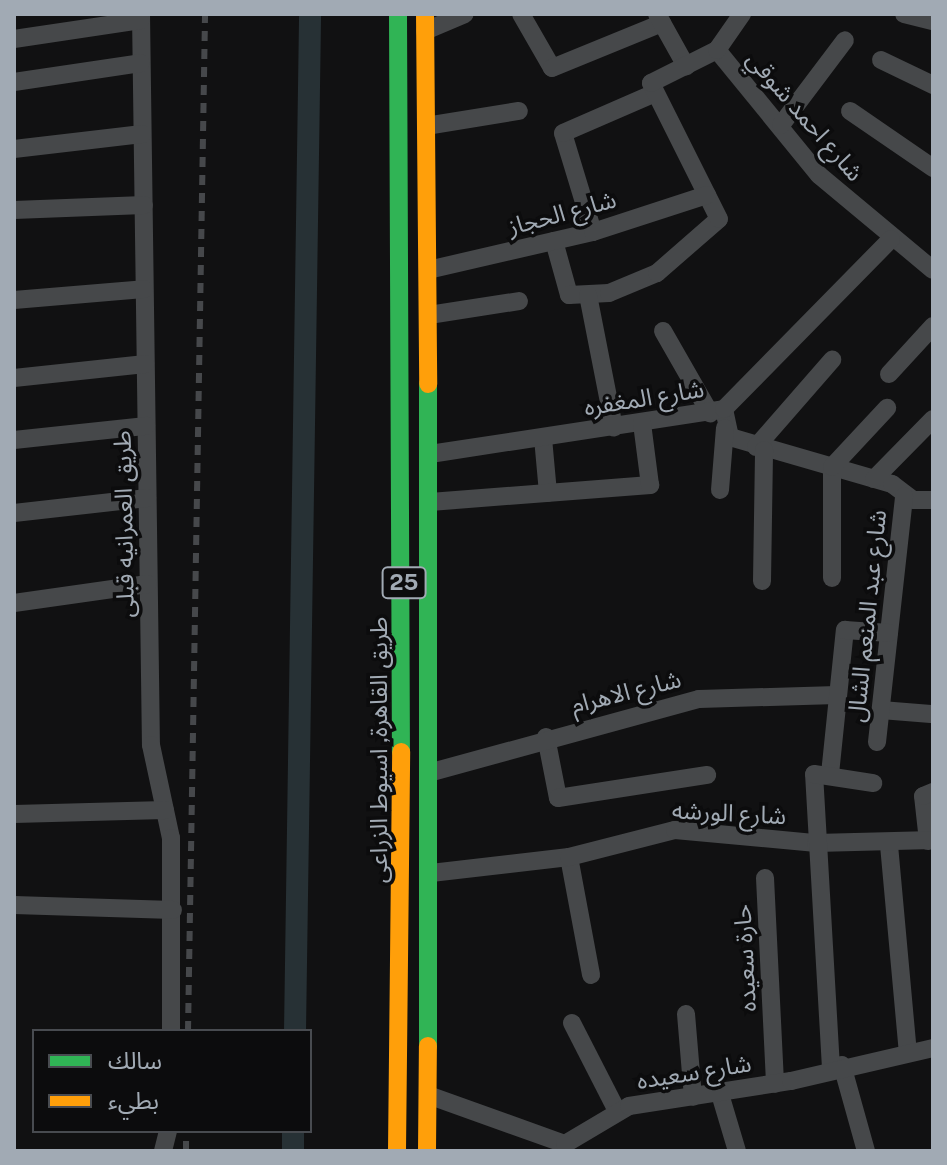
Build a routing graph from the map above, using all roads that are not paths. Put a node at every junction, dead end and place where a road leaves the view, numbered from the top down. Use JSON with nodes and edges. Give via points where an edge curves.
{"nodes":[{"id":1,"x":398,"y":14,"type":"edge"},
{"id":2,"x":465,"y":14,"type":"edge"},
{"id":3,"x":521,"y":14,"type":"edge"},
{"id":4,"x":742,"y":14,"type":"edge"},
{"id":5,"x":904,"y":14,"type":"edge"},
{"id":6,"x":141,"y":17,"type":"edge"},
{"id":7,"x":660,"y":19,"type":"edge"},
{"id":8,"x":933,"y":21,"type":"edge"},
{"id":9,"x":425,"y":22,"type":"edge"},
{"id":10,"x":14,"y":39,"type":"edge"},
{"id":11,"x":845,"y":40,"type":"dead end"},
{"id":12,"x":717,"y":50,"type":"junction"},
{"id":13,"x":881,"y":60,"type":"dead end"},
{"id":14,"x":141,"y":63,"type":"junction"},
{"id":15,"x":686,"y":66,"type":"junction"},
{"id":16,"x":14,"y":82,"type":"edge"},
{"id":17,"x":933,"y":85,"type":"edge"},
{"id":18,"x":653,"y":88,"type":"junction"},
{"id":19,"x":519,"y":111,"type":"dead end"},
{"id":20,"x":850,"y":111,"type":"dead end"},
{"id":21,"x":781,"y":125,"type":"junction"},
{"id":22,"x":426,"y":126,"type":"junction"},
{"id":23,"x":142,"y":134,"type":"junction"},
{"id":24,"x":14,"y":149,"type":"edge"},
{"id":25,"x":933,"y":168,"type":"edge"},
{"id":26,"x":707,"y":195,"type":"junction"},
{"id":27,"x":144,"y":205,"type":"junction"},
{"id":28,"x":14,"y":210,"type":"edge"},
{"id":29,"x":593,"y":232,"type":"junction"},
{"id":30,"x":891,"y":239,"type":"junction"},
{"id":31,"x":554,"y":241,"type":"junction"},
{"id":32,"x":428,"y":270,"type":"junction"},
{"id":33,"x":933,"y":270,"type":"edge"},
{"id":34,"x":144,"y":289,"type":"junction"},
{"id":35,"x":579,"y":296,"type":"junction"},
{"id":36,"x":14,"y":300,"type":"edge"},
{"id":37,"x":519,"y":301,"type":"dead end"},
{"id":38,"x":429,"y":315,"type":"junction"},
{"id":39,"x":933,"y":326,"type":"edge"},
{"id":40,"x":663,"y":331,"type":"dead end"},
{"id":41,"x":832,"y":360,"type":"dead end"},
{"id":42,"x":145,"y":364,"type":"junction"},
{"id":43,"x":889,"y":374,"type":"dead end"},
{"id":44,"x":14,"y":378,"type":"edge"},
{"id":45,"x":887,"y":408,"type":"dead end"},
{"id":46,"x":717,"y":411,"type":"junction"},
{"id":47,"x":933,"y":419,"type":"edge"},
{"id":48,"x":642,"y":423,"type":"junction"},
{"id":49,"x":146,"y":426,"type":"junction"},
{"id":50,"x":614,"y":427,"type":"junction"},
{"id":51,"x":725,"y":428,"type":"junction"},
{"id":52,"x":543,"y":438,"type":"junction"},
{"id":53,"x":14,"y":440,"type":"edge"},
{"id":54,"x":760,"y":448,"type":"junction"},
{"id":55,"x":430,"y":454,"type":"junction"},
{"id":56,"x":832,"y":467,"type":"junction"},
{"id":57,"x":874,"y":479,"type":"junction"},
{"id":58,"x":720,"y":490,"type":"dead end"},
{"id":59,"x":548,"y":493,"type":"junction"},
{"id":60,"x":904,"y":496,"type":"junction"},
{"id":61,"x":147,"y":498,"type":"junction"},
{"id":62,"x":933,"y":500,"type":"edge"},
{"id":63,"x":430,"y":502,"type":"junction"},
{"id":64,"x":14,"y":513,"type":"edge"},
{"id":65,"x":832,"y":578,"type":"dead end"},
{"id":66,"x":762,"y":581,"type":"dead end"},
{"id":67,"x":148,"y":584,"type":"junction"},
{"id":68,"x":14,"y":603,"type":"edge"},
{"id":69,"x":889,"y":633,"type":"junction"},
{"id":70,"x":837,"y":695,"type":"junction"},
{"id":71,"x":881,"y":710,"type":"junction"},
{"id":72,"x":931,"y":714,"type":"dead end"},
{"id":73,"x":546,"y":737,"type":"junction"},
{"id":74,"x":877,"y":742,"type":"dead end"},
{"id":75,"x":432,"y":772,"type":"junction"},
{"id":76,"x":822,"y":773,"type":"junction"},
{"id":77,"x":707,"y":775,"type":"dead end"},
{"id":78,"x":873,"y":783,"type":"dead end"},
{"id":79,"x":933,"y":792,"type":"edge"},
{"id":80,"x":165,"y":810,"type":"junction"},
{"id":81,"x":14,"y":814,"type":"edge"},
{"id":82,"x":403,"y":840,"type":"junction"},
{"id":83,"x":431,"y":840,"type":"junction"},
{"id":84,"x":930,"y":841,"type":"edge"},
{"id":85,"x":816,"y":843,"type":"junction"},
{"id":86,"x":889,"y":845,"type":"junction"},
{"id":87,"x":569,"y":857,"type":"junction"},
{"id":88,"x":431,"y":873,"type":"junction"},
{"id":89,"x":765,"y":878,"type":"dead end"},
{"id":90,"x":14,"y":905,"type":"edge"},
{"id":91,"x":173,"y":910,"type":"junction"},
{"id":92,"x":591,"y":975,"type":"dead end"},
{"id":93,"x":686,"y":1014,"type":"dead end"},
{"id":94,"x":572,"y":1023,"type":"dead end"},
{"id":95,"x":171,"y":1029,"type":"edge"},
{"id":96,"x":933,"y":1048,"type":"edge"},
{"id":97,"x":908,"y":1053,"type":"junction"},
{"id":98,"x":836,"y":1066,"type":"junction"},
{"id":99,"x":775,"y":1084,"type":"junction"},
{"id":100,"x":720,"y":1094,"type":"junction"},
{"id":101,"x":428,"y":1095,"type":"junction"},
{"id":102,"x":693,"y":1097,"type":"junction"},
{"id":103,"x":617,"y":1111,"type":"junction"},
{"id":104,"x":566,"y":1147,"type":"edge"},
{"id":105,"x":397,"y":1151,"type":"edge"},
{"id":106,"x":427,"y":1151,"type":"edge"},
{"id":107,"x":737,"y":1151,"type":"edge"},
{"id":108,"x":866,"y":1151,"type":"edge"}],
"edges":[{"from":1,"to":82,"type":"highway","name":"طريق القاهرة, اسيوط الزراعى","number":"25"},
{"from":2,"to":9,"type":"street"},
{"from":3,"to":7,"type":"street","via":[[552,68]]},
{"from":4,"to":12,"type":"street"},
{"from":5,"to":8,"type":"street"},
{"from":6,"to":10,"type":"street"},
{"from":6,"to":14,"type":"street","name":"طريق العمرانيه قبلى"},
{"from":7,"to":15,"type":"street"},
{"from":9,"to":22,"type":"highway","number":"25"},
{"from":11,"to":21,"type":"street"},
{"from":12,"to":15,"type":"street"},
{"from":12,"to":21,"type":"street","name":"شارع احمد شوقي"},
{"from":13,"to":17,"type":"street"},
{"from":14,"to":16,"type":"street"},
{"from":14,"to":23,"type":"street","name":"طريق العمرانيه قبلى"},
{"from":15,"to":18,"type":"street"},
{"from":18,"to":26,"type":"street"},
{"from":18,"to":29,"type":"street","via":[[563,133]]},
{"from":19,"to":22,"type":"street"},
{"from":20,"to":25,"type":"street"},
{"from":21,"to":30,"type":"street","name":"شارع احمد شوقي","via":[[819,175]]},
{"from":22,"to":32,"type":"highway","number":"25"},
{"from":23,"to":24,"type":"street"},
{"from":23,"to":27,"type":"street","name":"طريق العمرانيه قبلى"},
{"from":26,"to":29,"type":"street","name":"شارع الحجاز"},
{"from":26,"to":35,"type":"street","via":[[719,219],[672,261],[624,290]]},
{"from":27,"to":28,"type":"street"},
{"from":27,"to":34,"type":"street","name":"طريق العمرانيه قبلى"},
{"from":29,"to":31,"type":"street","name":"شارع الحجاز"},
{"from":30,"to":33,"type":"street","name":"شارع احمد شوقي"},
{"from":30,"to":46,"type":"street","name":"شارع المغفره"},
{"from":31,"to":32,"type":"street","name":"شارع الحجاز"},
{"from":31,"to":35,"type":"street"},
{"from":32,"to":38,"type":"highway","number":"25"},
{"from":34,"to":36,"type":"street"},
{"from":34,"to":42,"type":"street","name":"طريق العمرانيه قبلى"},
{"from":35,"to":50,"type":"street"},
{"from":37,"to":38,"type":"street"},
{"from":38,"to":55,"type":"highway","number":"25"},
{"from":39,"to":43,"type":"street"},
{"from":40,"to":46,"type":"street"},
{"from":41,"to":54,"type":"street"},
{"from":42,"to":44,"type":"street"},
{"from":42,"to":49,"type":"street","name":"طريق العمرانيه قبلى"},
{"from":45,"to":56,"type":"street"},
{"from":46,"to":48,"type":"street","name":"شارع المغفره"},
{"from":46,"to":51,"type":"street"},
{"from":47,"to":57,"type":"street"},
{"from":48,"to":50,"type":"street","name":"شارع المغفره"},
{"from":48,"to":59,"type":"street","via":[[650,485]]},
{"from":49,"to":53,"type":"street"},
{"from":49,"to":61,"type":"street","name":"طريق العمرانيه قبلى"},
{"from":50,"to":52,"type":"street","name":"شارع المغفره"},
{"from":51,"to":54,"type":"street","via":[[730,437]]},
{"from":51,"to":58,"type":"street"},
{"from":52,"to":55,"type":"street","name":"شارع المغفره"},
{"from":52,"to":59,"type":"street"},
{"from":54,"to":56,"type":"street"},
{"from":54,"to":66,"type":"street"},
{"from":55,"to":63,"type":"highway","number":"25"},
{"from":56,"to":57,"type":"street"},
{"from":56,"to":65,"type":"street"},
{"from":57,"to":60,"type":"street"},
{"from":59,"to":63,"type":"street"},
{"from":60,"to":62,"type":"street"},
{"from":60,"to":69,"type":"street","name":"شارع عبد المنعم الشال"},
{"from":61,"to":64,"type":"street"},
{"from":61,"to":67,"type":"street","name":"طريق العمرانيه قبلى"},
{"from":63,"to":75,"type":"highway","number":"25"},
{"from":67,"to":68,"type":"street"},
{"from":67,"to":80,"type":"street","name":"طريق العمرانيه قبلى","via":[[151,745]]},
{"from":69,"to":70,"type":"street","via":[[845,630]]},
{"from":69,"to":71,"type":"street","name":"شارع عبد المنعم الشال"},
{"from":70,"to":73,"type":"street","name":"شارع الاهرام","via":[[699,699]]},
{"from":70,"to":76,"type":"street"},
{"from":71,"to":72,"type":"street"},
{"from":71,"to":74,"type":"street","name":"شارع عبد المنعم الشال"},
{"from":73,"to":75,"type":"street","name":"شارع الاهرام"},
{"from":73,"to":77,"type":"street","via":[[558,798]]},
{"from":75,"to":83,"type":"highway","number":"25"},
{"from":76,"to":78,"type":"street"},
{"from":76,"to":85,"type":"street"},
{"from":79,"to":84,"type":"street","via":[[923,796]]},
{"from":80,"to":81,"type":"street"},
{"from":80,"to":91,"type":"street","name":"طريق العمرانيه قبلى"},
{"from":82,"to":83,"type":"highway"},
{"from":82,"to":105,"type":"highway","name":"طريق القاهرة, اسيوط الزراعى","number":"25"},
{"from":83,"to":88,"type":"highway","number":"25"},
{"from":84,"to":86,"type":"street","name":"شارع الورشه"},
{"from":85,"to":86,"type":"street","name":"شارع الورشه"},
{"from":85,"to":87,"type":"street","name":"شارع الورشه","via":[[675,830]]},
{"from":85,"to":98,"type":"street"},
{"from":86,"to":97,"type":"street"},
{"from":87,"to":88,"type":"street","name":"شارع الورشه"},
{"from":87,"to":92,"type":"street"},
{"from":88,"to":101,"type":"highway","number":"25"},
{"from":89,"to":99,"type":"street","name":"حارة سعيده"},
{"from":90,"to":91,"type":"street"},
{"from":91,"to":95,"type":"street","name":"طريق العمرانيه قبلى"},
{"from":93,"to":102,"type":"street"},
{"from":94,"to":103,"type":"street"},
{"from":96,"to":97,"type":"street","name":"شارع سعيده"},
{"from":97,"to":98,"type":"street","name":"شارع سعيده"},
{"from":98,"to":99,"type":"street","name":"شارع سعيده"},
{"from":98,"to":108,"type":"street"},
{"from":99,"to":100,"type":"street","name":"شارع سعيده"},
{"from":100,"to":102,"type":"street","name":"شارع سعيده"},
{"from":100,"to":107,"type":"street"},
{"from":101,"to":104,"type":"street","name":"شارع سعيده"},
{"from":101,"to":106,"type":"highway","number":"25"},
{"from":102,"to":103,"type":"street","name":"شارع سعيده"},
{"from":103,"to":104,"type":"street","name":"شارع سعيده"}]}
